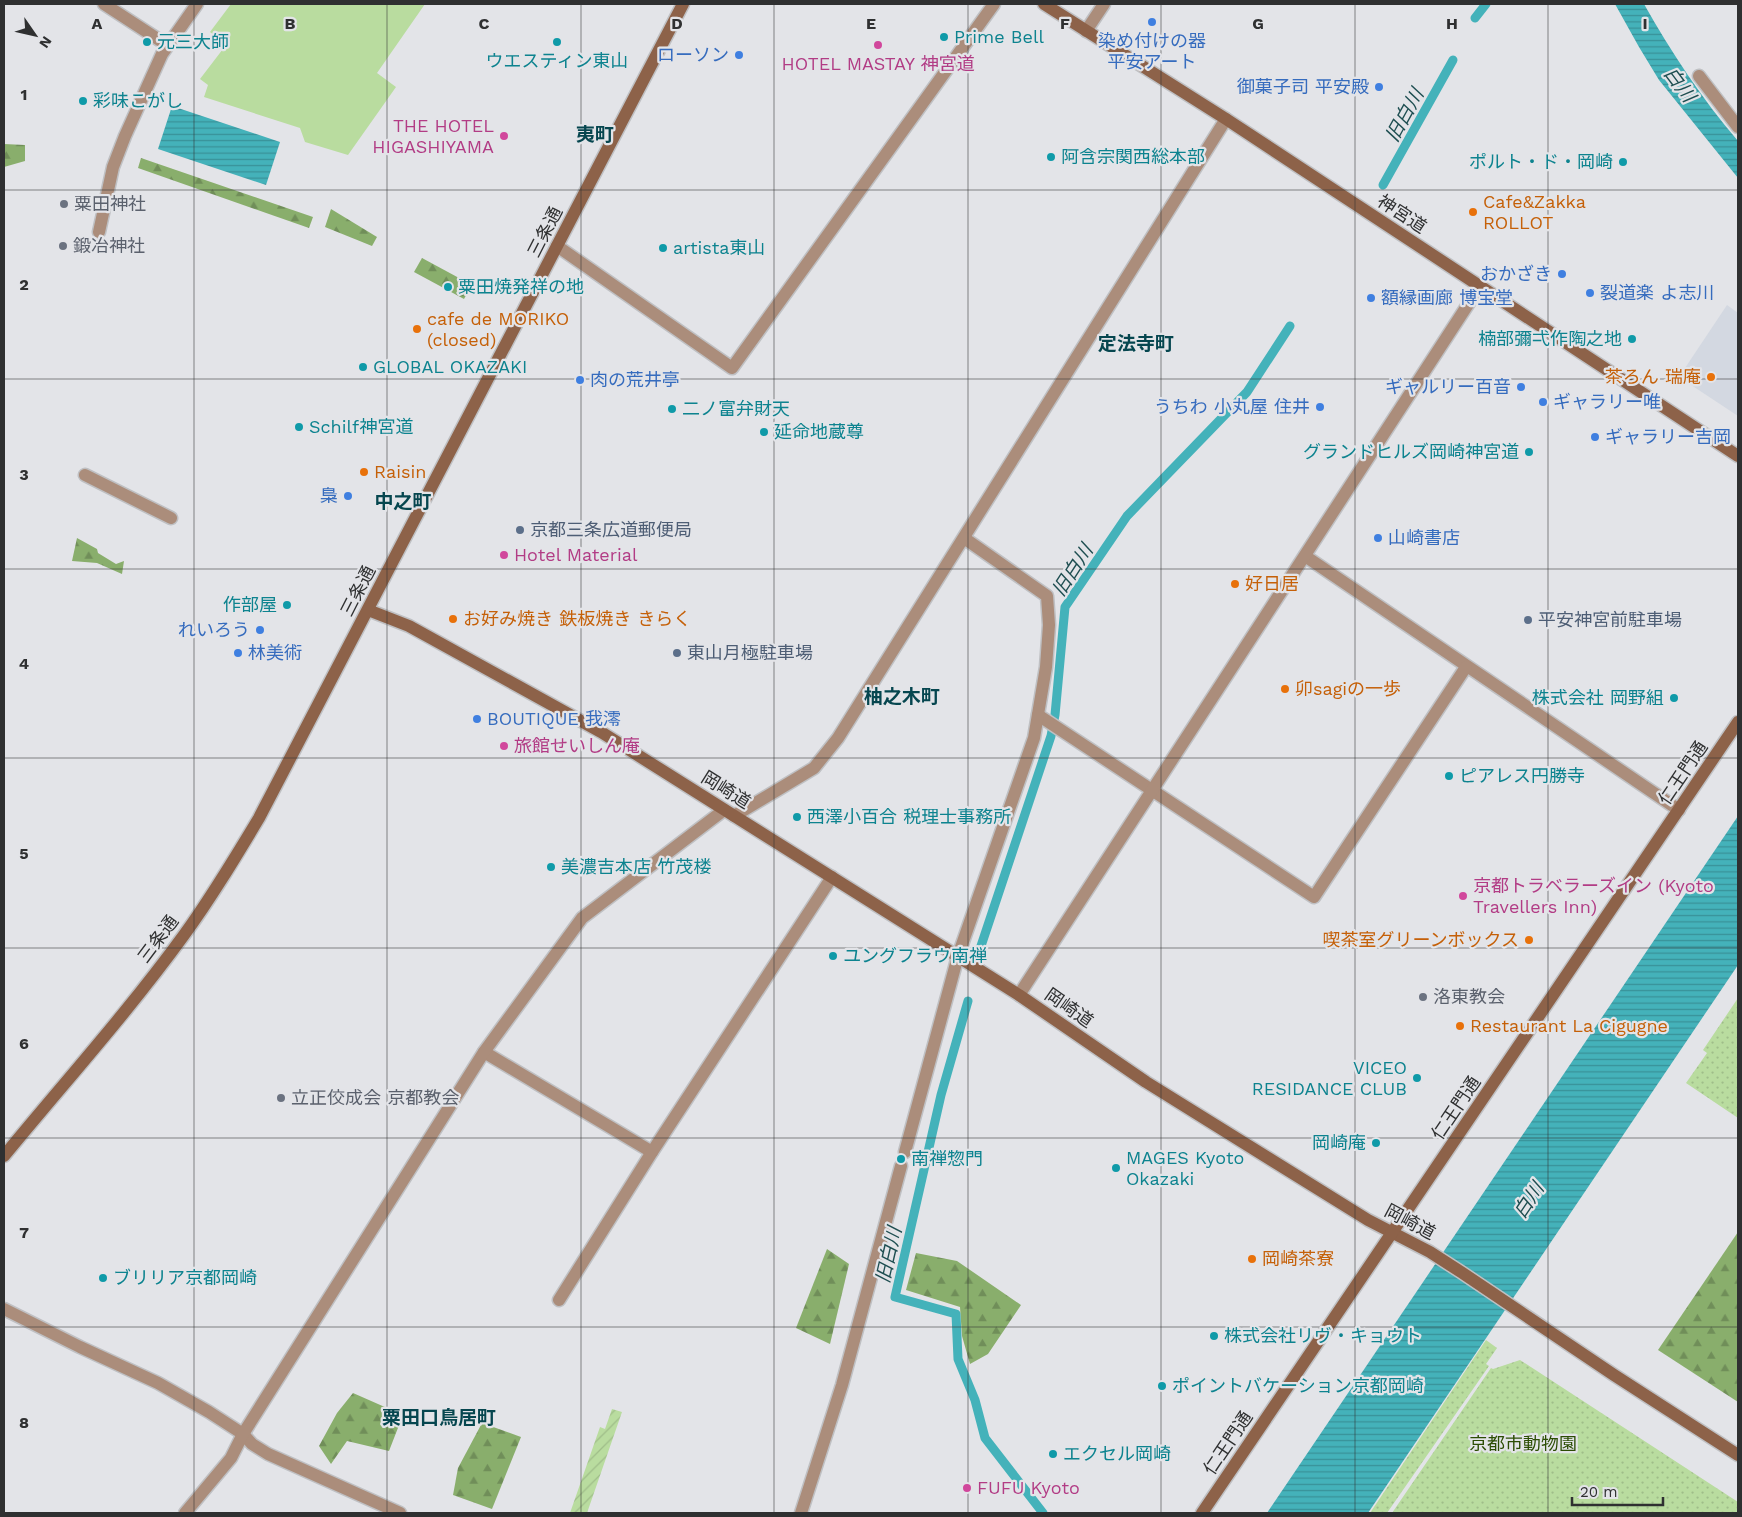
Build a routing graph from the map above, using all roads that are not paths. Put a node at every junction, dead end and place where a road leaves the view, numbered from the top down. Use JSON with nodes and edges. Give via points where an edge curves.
{"nodes":[{"id":1,"x":104,"y":4,"type":"edge"},
{"id":2,"x":197,"y":4,"type":"edge"},
{"id":3,"x":683,"y":4,"type":"edge"},
{"id":4,"x":994,"y":4,"type":"edge"},
{"id":5,"x":1044,"y":4,"type":"edge"},
{"id":6,"x":1104,"y":4,"type":"edge"},
{"id":7,"x":1086,"y":31,"type":"junction"},
{"id":8,"x":167,"y":45,"type":"junction"},
{"id":9,"x":1699,"y":76,"type":"dead end"},
{"id":10,"x":1226,"y":120,"type":"junction"},
{"id":11,"x":1738,"y":127,"type":"edge"},
{"id":12,"x":100,"y":232,"type":"dead end"},
{"id":13,"x":557,"y":246,"type":"junction"},
{"id":14,"x":1480,"y":286,"type":"junction"},
{"id":15,"x":1738,"y":456,"type":"edge"},
{"id":16,"x":85,"y":475,"type":"dead end"},
{"id":17,"x":171,"y":518,"type":"dead end"},
{"id":18,"x":964,"y":538,"type":"junction"},
{"id":19,"x":1305,"y":556,"type":"junction"},
{"id":20,"x":368,"y":610,"type":"junction"},
{"id":21,"x":1466,"y":667,"type":"junction"},
{"id":22,"x":1042,"y":718,"type":"junction"},
{"id":23,"x":1738,"y":722,"type":"edge"},
{"id":24,"x":1152,"y":792,"type":"junction"},
{"id":25,"x":1679,"y":810,"type":"junction"},
{"id":26,"x":729,"y":813,"type":"junction"},
{"id":27,"x":832,"y":877,"type":"junction"},
{"id":28,"x":958,"y":956,"type":"junction"},
{"id":29,"x":1019,"y":995,"type":"junction"},
{"id":30,"x":484,"y":1052,"type":"junction"},
{"id":31,"x":652,"y":1152,"type":"junction"},
{"id":32,"x":904,"y":1152,"type":"dead end"},
{"id":33,"x":4,"y":1156,"type":"edge"},
{"id":34,"x":901,"y":1166,"type":"dead end"},
{"id":35,"x":1392,"y":1232,"type":"junction"},
{"id":36,"x":559,"y":1300,"type":"dead end"},
{"id":37,"x":4,"y":1309,"type":"edge"},
{"id":38,"x":242,"y":1434,"type":"junction"},
{"id":39,"x":1738,"y":1455,"type":"edge"},
{"id":40,"x":185,"y":1513,"type":"edge"},
{"id":41,"x":400,"y":1513,"type":"edge"},
{"id":42,"x":802,"y":1513,"type":"edge"},
{"id":43,"x":1202,"y":1513,"type":"edge"}],
"edges":[{"from":1,"to":8,"type":"street"},
{"from":2,"to":8,"type":"street"},
{"from":3,"to":13,"type":"street","name":"三条通"},
{"from":4,"to":13,"type":"street","via":[[732,368]]},
{"from":5,"to":7,"type":"street","name":"神宮道"},
{"from":6,"to":7,"type":"street"},
{"from":7,"to":10,"type":"street","name":"神宮道"},
{"from":8,"to":12,"type":"street","via":[[112,167]]},
{"from":9,"to":11,"type":"street"},
{"from":10,"to":14,"type":"street","name":"神宮道"},
{"from":10,"to":18,"type":"street"},
{"from":13,"to":20,"type":"street","name":"三条通"},
{"from":14,"to":15,"type":"street","name":"神宮道"},
{"from":14,"to":19,"type":"street"},
{"from":16,"to":17,"type":"street"},
{"from":18,"to":22,"type":"street","via":[[1046,596],[1049,625]]},
{"from":18,"to":26,"type":"street","via":[[838,738],[814,768]]},
{"from":19,"to":21,"type":"street"},
{"from":19,"to":24,"type":"street"},
{"from":20,"to":26,"type":"street","name":"岡崎道","via":[[409,626],[601,732]]},
{"from":20,"to":33,"type":"street","name":"三条通","via":[[259,818],[222,880],[143,987]]},
{"from":21,"to":24,"type":"street","via":[[1314,897]]},
{"from":21,"to":25,"type":"street"},
{"from":22,"to":24,"type":"street"},
{"from":22,"to":28,"type":"street"},
{"from":23,"to":25,"type":"street","name":"仁王門通"},
{"from":24,"to":29,"type":"street"},
{"from":25,"to":35,"type":"street","name":"仁王門通"},
{"from":26,"to":27,"type":"street","name":"岡崎道"},
{"from":26,"to":30,"type":"street","via":[[582,918]]},
{"from":27,"to":28,"type":"street","name":"岡崎道"},
{"from":27,"to":31,"type":"street"},
{"from":28,"to":29,"type":"street","name":"岡崎道"},
{"from":28,"to":32,"type":"street"},
{"from":29,"to":35,"type":"street","name":"岡崎道","via":[[1146,1082]]},
{"from":30,"to":31,"type":"street"},
{"from":30,"to":38,"type":"street"},
{"from":31,"to":36,"type":"street"},
{"from":34,"to":42,"type":"street","via":[[842,1385]]},
{"from":35,"to":39,"type":"street","name":"岡崎道","via":[[1430,1252]]},
{"from":35,"to":43,"type":"street","name":"仁王門通"},
{"from":37,"to":38,"type":"street","via":[[158,1383]]},
{"from":38,"to":40,"type":"street","via":[[231,1458]]},
{"from":38,"to":41,"type":"street","via":[[268,1454]]}]}
